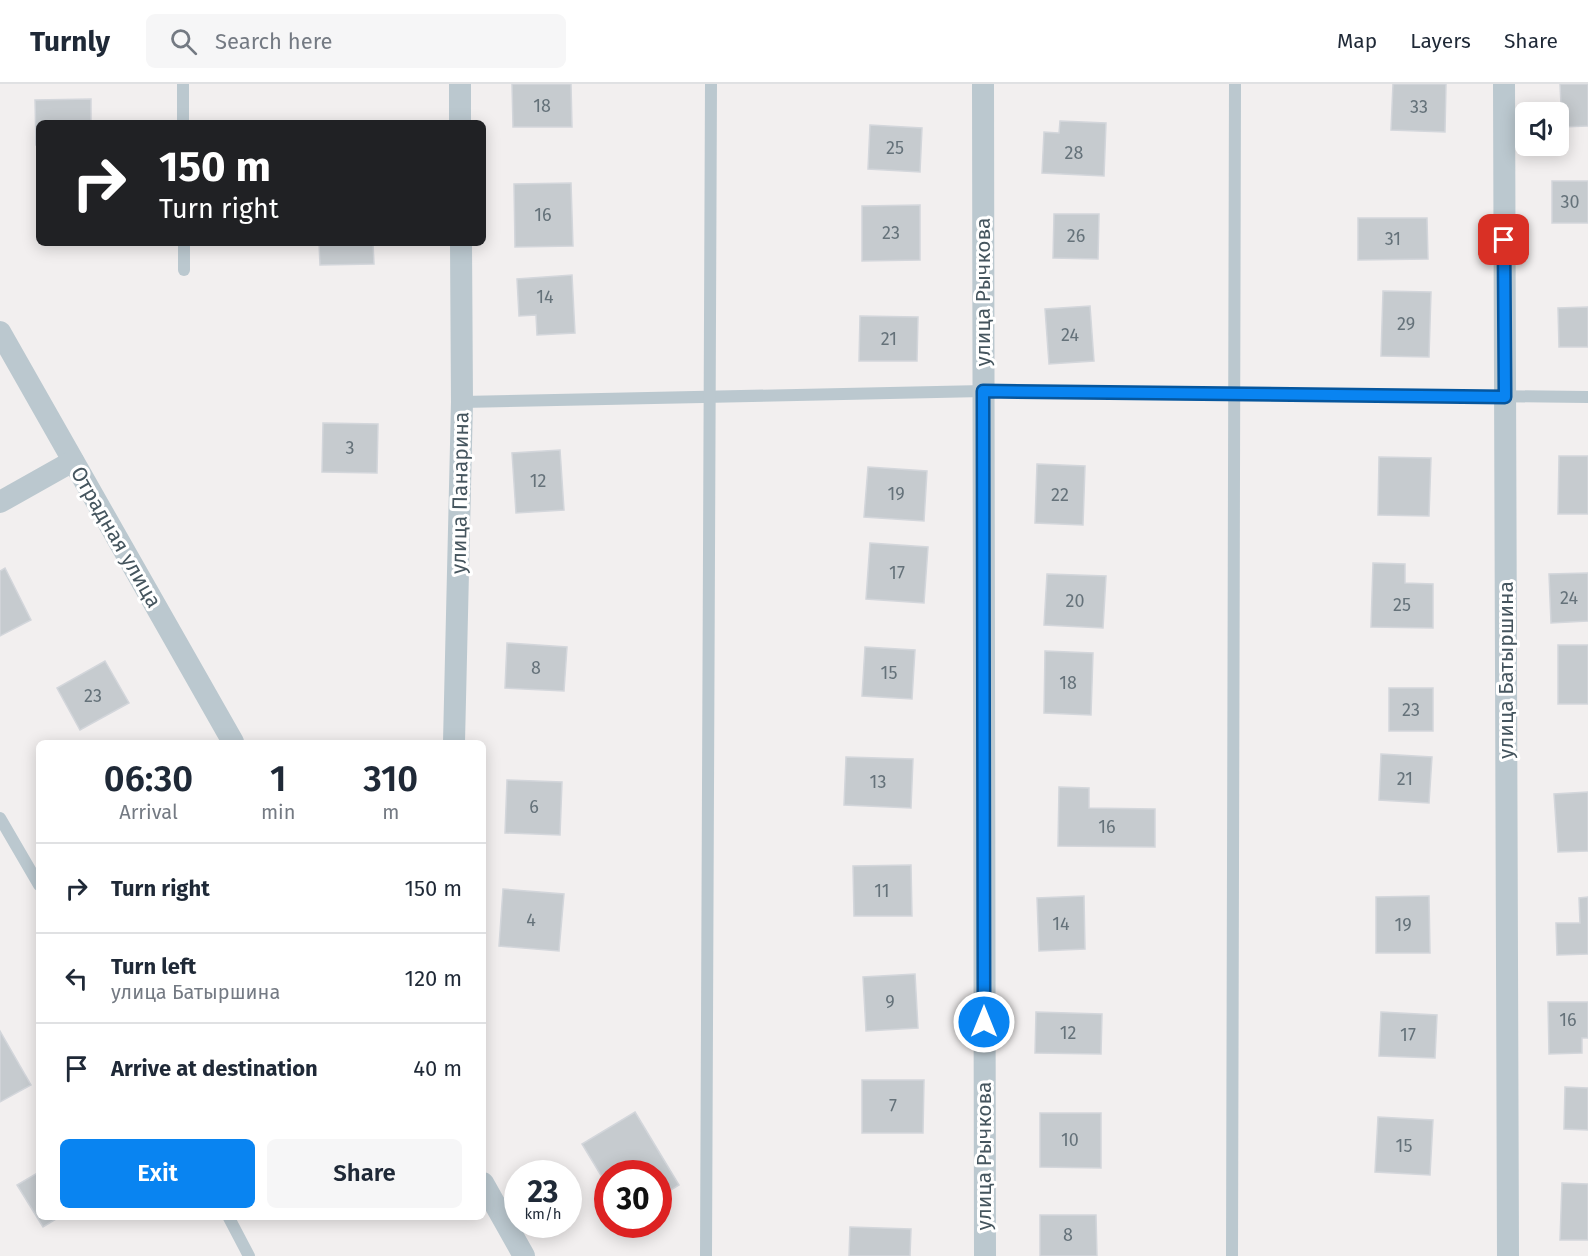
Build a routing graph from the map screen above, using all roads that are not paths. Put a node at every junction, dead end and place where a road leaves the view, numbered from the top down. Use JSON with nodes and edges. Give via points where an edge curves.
{"nodes":[{"id":1,"x":183,"y":84,"type":"edge"},
{"id":2,"x":460,"y":84,"type":"edge"},
{"id":3,"x":711,"y":84,"type":"edge"},
{"id":4,"x":983,"y":84,"type":"edge"},
{"id":5,"x":1235,"y":84,"type":"edge"},
{"id":6,"x":1504,"y":84,"type":"edge"},
{"id":7,"x":183,"y":120,"type":"edge"},
{"id":8,"x":460,"y":120,"type":"edge"},
{"id":9,"x":184,"y":246,"type":"edge"},
{"id":10,"x":461,"y":246,"type":"edge"},
{"id":11,"x":184,"y":270,"type":"dead end"},
{"id":12,"x":0,"y":332,"type":"edge"},
{"id":13,"x":983,"y":391,"type":"junction"},
{"id":14,"x":1234,"y":394,"type":"junction"},
{"id":15,"x":710,"y":397,"type":"junction"},
{"id":16,"x":1505,"y":397,"type":"junction"},
{"id":17,"x":1588,"y":397,"type":"edge"},
{"id":18,"x":462,"y":402,"type":"junction"},
{"id":19,"x":73,"y":461,"type":"junction"},
{"id":20,"x":0,"y":502,"type":"edge"},
{"id":21,"x":232,"y":740,"type":"edge"},
{"id":22,"x":454,"y":740,"type":"edge"},
{"id":23,"x":0,"y":818,"type":"edge"},
{"id":24,"x":36,"y":880,"type":"edge"},
{"id":25,"x":486,"y":1188,"type":"edge"},
{"id":26,"x":230,"y":1220,"type":"edge"},
{"id":27,"x":249,"y":1256,"type":"edge"},
{"id":28,"x":524,"y":1256,"type":"edge"},
{"id":29,"x":706,"y":1256,"type":"edge"},
{"id":30,"x":985,"y":1256,"type":"edge"},
{"id":31,"x":1232,"y":1256,"type":"edge"},
{"id":32,"x":1508,"y":1256,"type":"edge"}],
"edges":[{"from":1,"to":7,"type":"lane"},
{"from":2,"to":8,"type":"street"},
{"from":3,"to":15,"type":"lane"},
{"from":4,"to":13,"type":"street","name":"улица Рычкова"},
{"from":5,"to":14,"type":"lane"},
{"from":6,"to":16,"type":"street","name":"улица Батыршина"},
{"from":9,"to":11,"type":"lane"},
{"from":10,"to":18,"type":"street","name":"улица Панарина"},
{"from":12,"to":19,"type":"street","name":"Отрадная улица"},
{"from":13,"to":14,"type":"lane"},
{"from":13,"to":15,"type":"lane"},
{"from":13,"to":30,"type":"street","name":"улица Рычкова"},
{"from":14,"to":16,"type":"lane"},
{"from":14,"to":31,"type":"lane"},
{"from":15,"to":18,"type":"lane"},
{"from":15,"to":29,"type":"lane"},
{"from":16,"to":17,"type":"lane"},
{"from":16,"to":32,"type":"street","name":"улица Батыршина"},
{"from":18,"to":22,"type":"street","name":"улица Панарина"},
{"from":19,"to":20,"type":"street"},
{"from":19,"to":21,"type":"street","name":"Отрадная улица"},
{"from":23,"to":24,"type":"lane"},
{"from":25,"to":28,"type":"street"},
{"from":26,"to":27,"type":"lane"}]}
